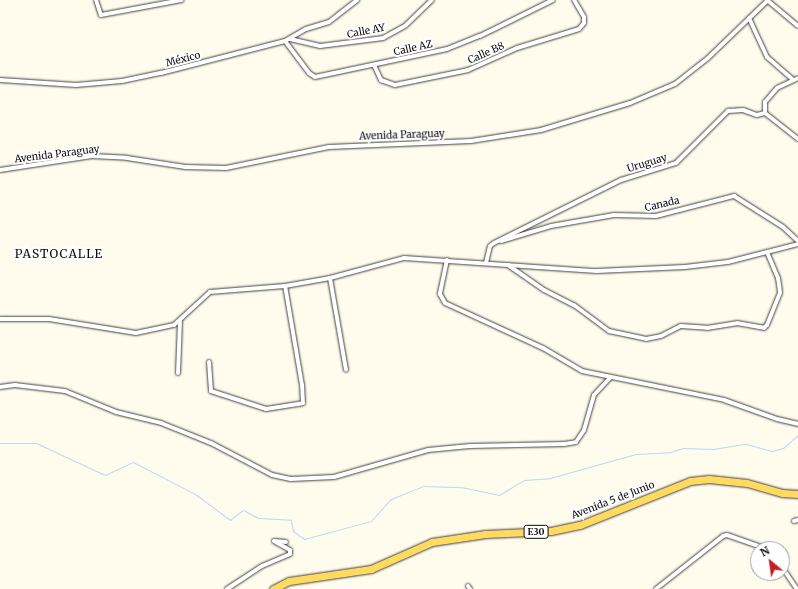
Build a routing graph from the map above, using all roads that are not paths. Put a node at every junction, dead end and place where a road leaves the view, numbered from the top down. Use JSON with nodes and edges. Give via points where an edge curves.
{"nodes":[{"id":1,"x":96,"y":0,"type":"edge"},
{"id":2,"x":182,"y":0,"type":"edge"},
{"id":3,"x":357,"y":0,"type":"edge"},
{"id":4,"x":432,"y":0,"type":"edge"},
{"id":5,"x":553,"y":0,"type":"edge"},
{"id":6,"x":574,"y":0,"type":"edge"},
{"id":7,"x":768,"y":0,"type":"edge"},
{"id":8,"x":749,"y":18,"type":"junction"},
{"id":9,"x":797,"y":24,"type":"edge"},
{"id":10,"x":290,"y":39,"type":"junction"},
{"id":11,"x":285,"y":41,"type":"junction"},
{"id":12,"x":374,"y":65,"type":"junction"},
{"id":13,"x":798,"y":78,"type":"edge"},
{"id":14,"x":792,"y":79,"type":"junction"},
{"id":15,"x":0,"y":80,"type":"edge"},
{"id":16,"x":765,"y":113,"type":"junction"},
{"id":17,"x":798,"y":139,"type":"edge"},
{"id":18,"x":0,"y":170,"type":"edge"},
{"id":19,"x":494,"y":243,"type":"junction"},
{"id":20,"x":798,"y":243,"type":"edge"},
{"id":21,"x":767,"y":252,"type":"junction"},
{"id":22,"x":447,"y":260,"type":"junction"},
{"id":23,"x":486,"y":262,"type":"junction"},
{"id":24,"x":506,"y":265,"type":"junction"},
{"id":25,"x":330,"y":278,"type":"junction"},
{"id":26,"x":285,"y":286,"type":"junction"},
{"id":27,"x":0,"y":319,"type":"edge"},
{"id":28,"x":180,"y":321,"type":"junction"},
{"id":29,"x":209,"y":362,"type":"dead end"},
{"id":30,"x":346,"y":370,"type":"dead end"},
{"id":31,"x":178,"y":373,"type":"dead end"},
{"id":32,"x":610,"y":378,"type":"junction"},
{"id":33,"x":0,"y":387,"type":"edge"},
{"id":34,"x":798,"y":424,"type":"edge"},
{"id":35,"x":798,"y":494,"type":"edge"},
{"id":36,"x":286,"y":542,"type":"dead end"},
{"id":37,"x":750,"y":543,"type":"edge"},
{"id":38,"x":790,"y":579,"type":"edge"},
{"id":39,"x":227,"y":589,"type":"edge"},
{"id":40,"x":273,"y":589,"type":"edge"},
{"id":41,"x":656,"y":589,"type":"edge"},
{"id":42,"x":797,"y":589,"type":"edge"}],
"edges":[{"from":1,"to":2,"type":"street","via":[[101,15]]},
{"from":3,"to":10,"type":"street","name":"México","via":[[329,22],[306,29]]},
{"from":4,"to":10,"type":"street","name":"Calle AY","via":[[406,25],[383,38],[320,46]]},
{"from":5,"to":12,"type":"street","name":"Calle AZ","via":[[462,44]]},
{"from":6,"to":12,"type":"street","name":"Calle B8","via":[[584,17],[579,29],[517,48],[468,70],[395,85],[381,80]]},
{"from":7,"to":8,"type":"street","name":"Avenida Paraguay"},
{"from":7,"to":9,"type":"street"},
{"from":8,"to":14,"type":"street","via":[[767,57]]},
{"from":8,"to":18,"type":"street","name":"Avenida Paraguay","via":[[708,58],[675,84],[630,103],[541,130],[471,141],[330,147],[226,168],[185,167],[100,156]]},
{"from":10,"to":11,"type":"street","name":"México"},
{"from":11,"to":12,"type":"street","name":"Calle AZ","via":[[312,76]]},
{"from":11,"to":15,"type":"street","name":"México","via":[[122,81],[76,84]]},
{"from":13,"to":14,"type":"street"},
{"from":14,"to":16,"type":"street","via":[[776,88],[765,102]]},
{"from":16,"to":17,"type":"street"},
{"from":16,"to":19,"type":"street","name":"Uruguay","via":[[757,115],[743,110],[728,111],[676,163],[621,180]]},
{"from":19,"to":20,"type":"street","name":"Canada","via":[[551,226],[614,215],[656,216],[734,196],[783,227]]},
{"from":19,"to":23,"type":"street","via":[[490,246]]},
{"from":20,"to":21,"type":"street"},
{"from":21,"to":24,"type":"street","via":[[728,262],[685,267],[597,271]]},
{"from":21,"to":24,"type":"street","via":[[778,278],[780,292],[764,328],[737,323],[707,328],[681,326],[661,336],[646,338],[608,331],[574,305],[544,290]]},
{"from":22,"to":23,"type":"street"},
{"from":22,"to":25,"type":"street","via":[[404,258]]},
{"from":22,"to":32,"type":"street","via":[[440,294],[445,303],[543,348],[582,371]]},
{"from":23,"to":24,"type":"street"},
{"from":25,"to":26,"type":"street"},
{"from":25,"to":30,"type":"street"},
{"from":26,"to":28,"type":"street","via":[[210,292]]},
{"from":26,"to":29,"type":"street","via":[[303,403],[266,409],[211,391]]},
{"from":27,"to":28,"type":"street","via":[[49,319],[136,333],[160,330]]},
{"from":28,"to":31,"type":"street"},
{"from":32,"to":33,"type":"street","via":[[594,395],[584,430],[576,442],[428,450],[334,476],[292,479],[272,475],[211,443],[161,423],[116,412],[65,391],[15,385]]},
{"from":32,"to":34,"type":"street","via":[[724,400]]},
{"from":35,"to":40,"type":"main road","name":"Avenida 5 de Junio","number":"E30","via":[[783,493],[746,483],[690,481],[580,525],[521,534],[485,534],[432,542],[371,569],[290,581]]},
{"from":36,"to":39,"type":"street","via":[[274,541],[290,550],[290,554],[262,566]]},
{"from":37,"to":41,"type":"street","via":[[727,534]]},
{"from":38,"to":42,"type":"street"}]}
